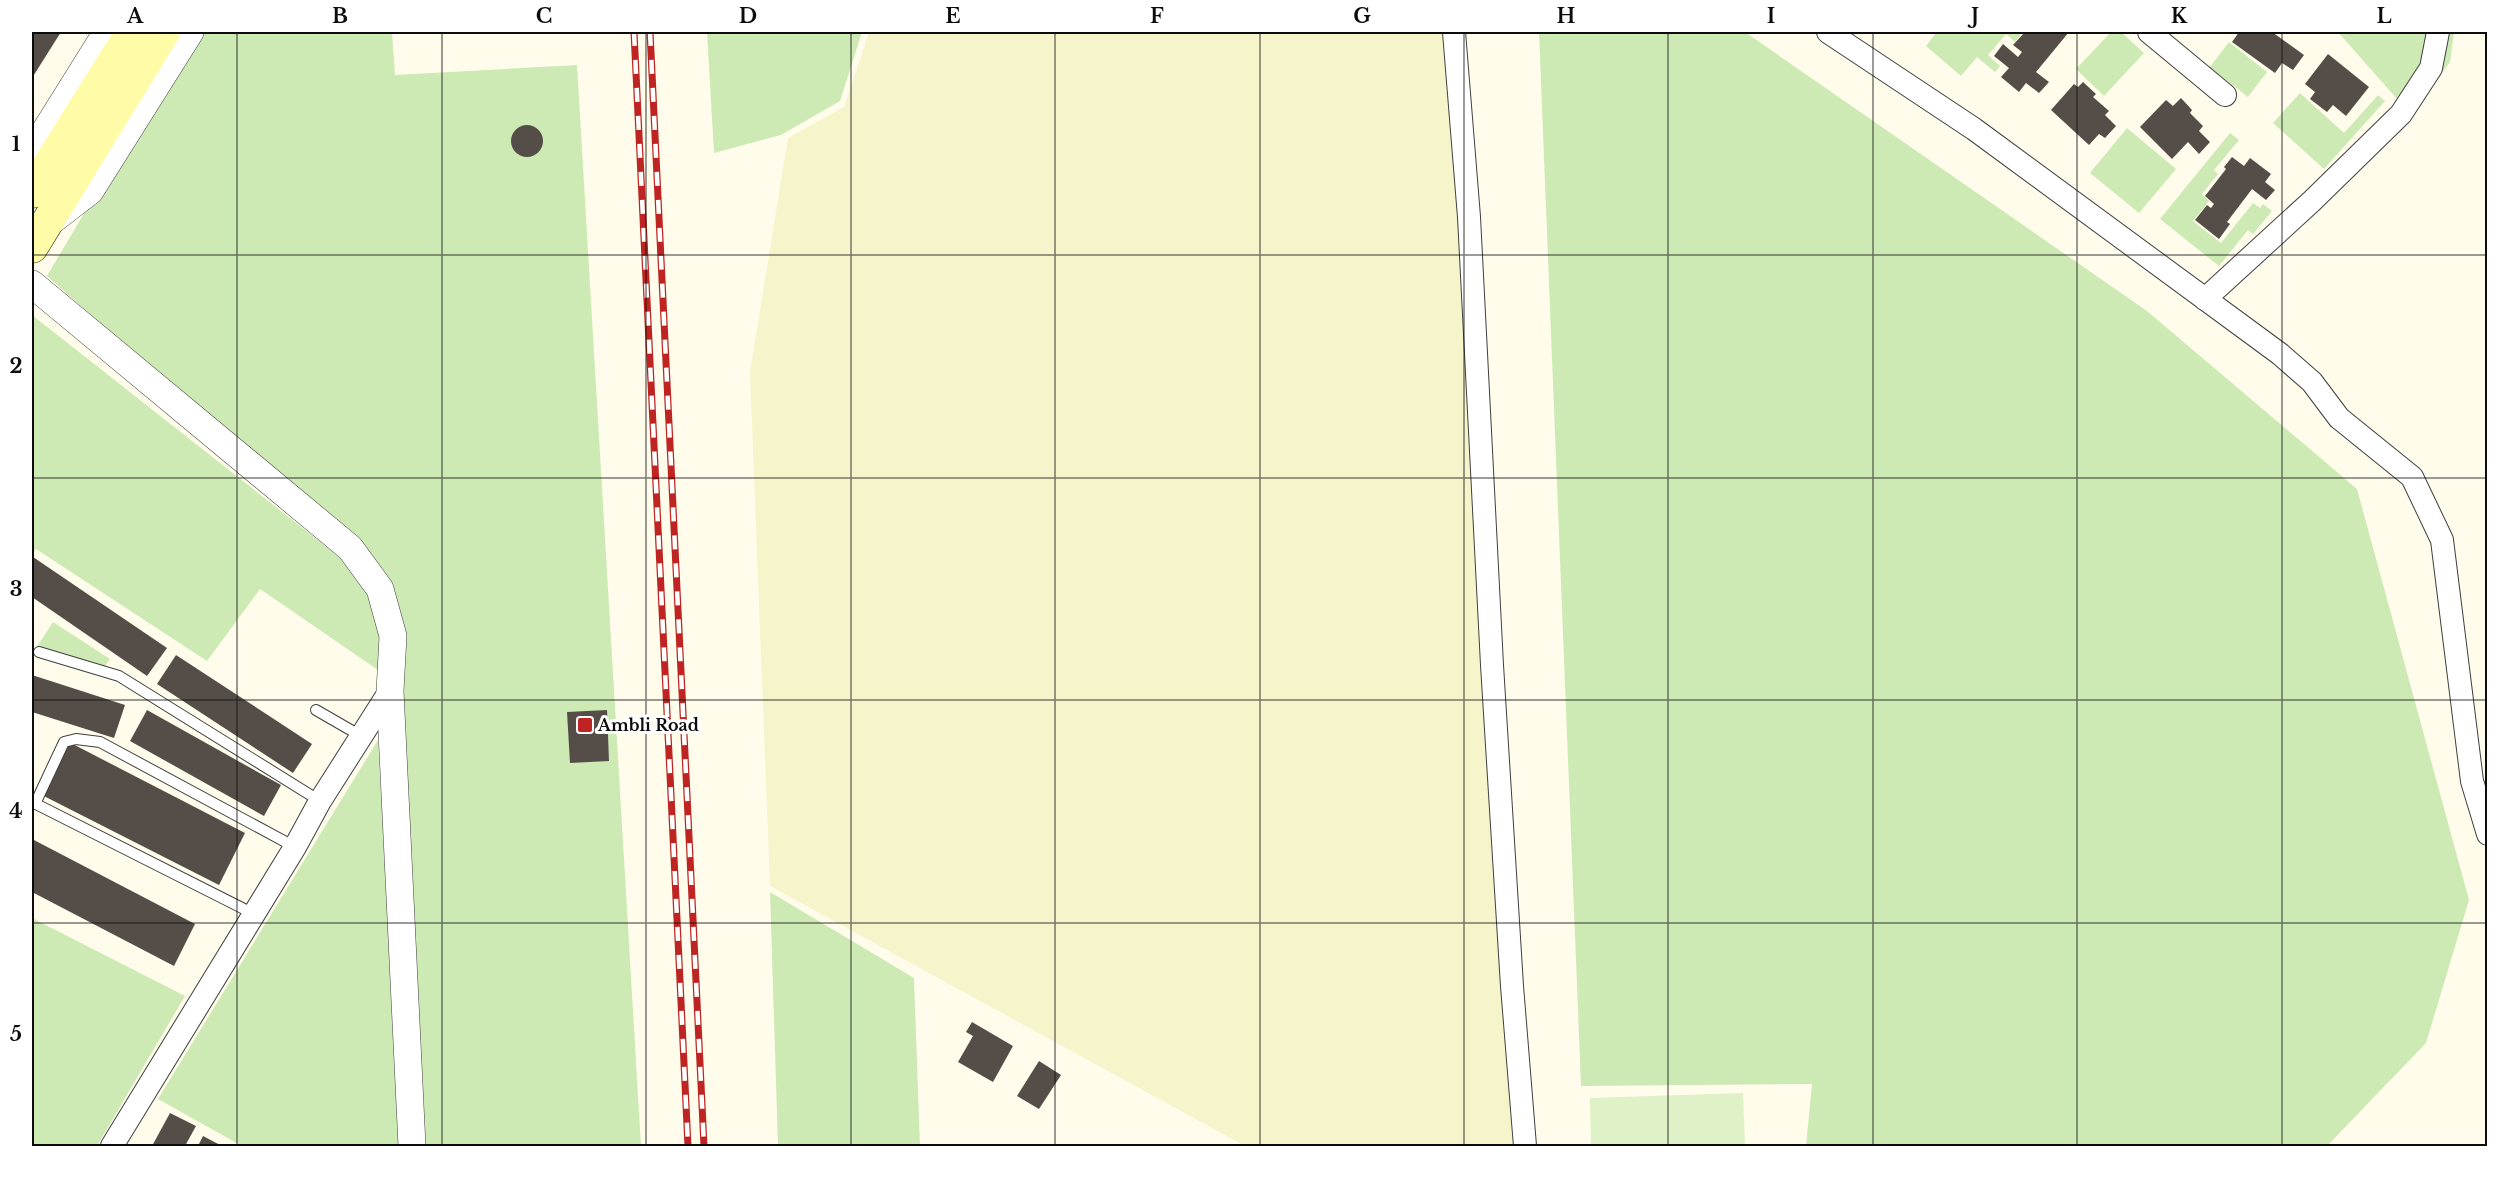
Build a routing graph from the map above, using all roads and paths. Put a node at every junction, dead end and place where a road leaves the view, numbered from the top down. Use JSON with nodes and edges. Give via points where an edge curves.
{"nodes":[{"id":1,"x":107,"y":32,"type":"edge"},
{"id":2,"x":132,"y":32,"type":"edge"},
{"id":3,"x":164,"y":32,"type":"edge"},
{"id":4,"x":190,"y":32,"type":"edge"},
{"id":5,"x":1454,"y":32,"type":"edge"},
{"id":6,"x":1828,"y":32,"type":"edge"},
{"id":7,"x":2150,"y":32,"type":"edge"},
{"id":8,"x":2438,"y":32,"type":"edge"},
{"id":9,"x":2224,"y":95,"type":"dead end"},
{"id":10,"x":53,"y":163,"type":"edge"},
{"id":11,"x":32,"y":192,"type":"edge"},
{"id":12,"x":38,"y":236,"type":"edge"},
{"id":13,"x":32,"y":284,"type":"edge"},
{"id":14,"x":2205,"y":299,"type":"junction"},
{"id":15,"x":39,"y":652,"type":"dead end"},
{"id":16,"x":390,"y":691,"type":"junction"},
{"id":17,"x":316,"y":710,"type":"dead end"},
{"id":18,"x":361,"y":736,"type":"junction"},
{"id":19,"x":320,"y":801,"type":"junction"},
{"id":20,"x":33,"y":803,"type":"edge"},
{"id":21,"x":2487,"y":834,"type":"edge"},
{"id":22,"x":295,"y":847,"type":"junction"},
{"id":23,"x":254,"y":914,"type":"junction"},
{"id":24,"x":112,"y":1146,"type":"edge"},
{"id":25,"x":412,"y":1146,"type":"edge"},
{"id":26,"x":1525,"y":1146,"type":"edge"}],
"edges":[{"from":1,"to":10,"type":"street"},
{"from":2,"to":10,"type":"main road"},
{"from":3,"to":10,"type":"main road"},
{"from":4,"to":12,"type":"street","via":[[90,191]]},
{"from":5,"to":26,"type":"street","via":[[1469,217],[1494,688]]},
{"from":6,"to":14,"type":"street","via":[[1974,129]]},
{"from":7,"to":9,"type":"street"},
{"from":8,"to":14,"type":"street","via":[[2431,68],[2401,114]]},
{"from":10,"to":11,"type":"main road"},
{"from":10,"to":12,"type":"main road"},
{"from":13,"to":16,"type":"street","via":[[350,548],[380,589],[393,636]]},
{"from":14,"to":21,"type":"street","via":[[2280,354],[2312,382],[2339,418],[2412,477],[2442,540],[2472,781]]},
{"from":15,"to":19,"type":"lane","via":[[119,676]]},
{"from":16,"to":18,"type":"street"},
{"from":16,"to":25,"type":"street"},
{"from":17,"to":18,"type":"lane"},
{"from":18,"to":19,"type":"street"},
{"from":19,"to":22,"type":"street"},
{"from":20,"to":22,"type":"lane","via":[[64,742],[89,740],[100,742]]},
{"from":20,"to":23,"type":"lane"},
{"from":22,"to":23,"type":"street"},
{"from":23,"to":24,"type":"street"}]}
